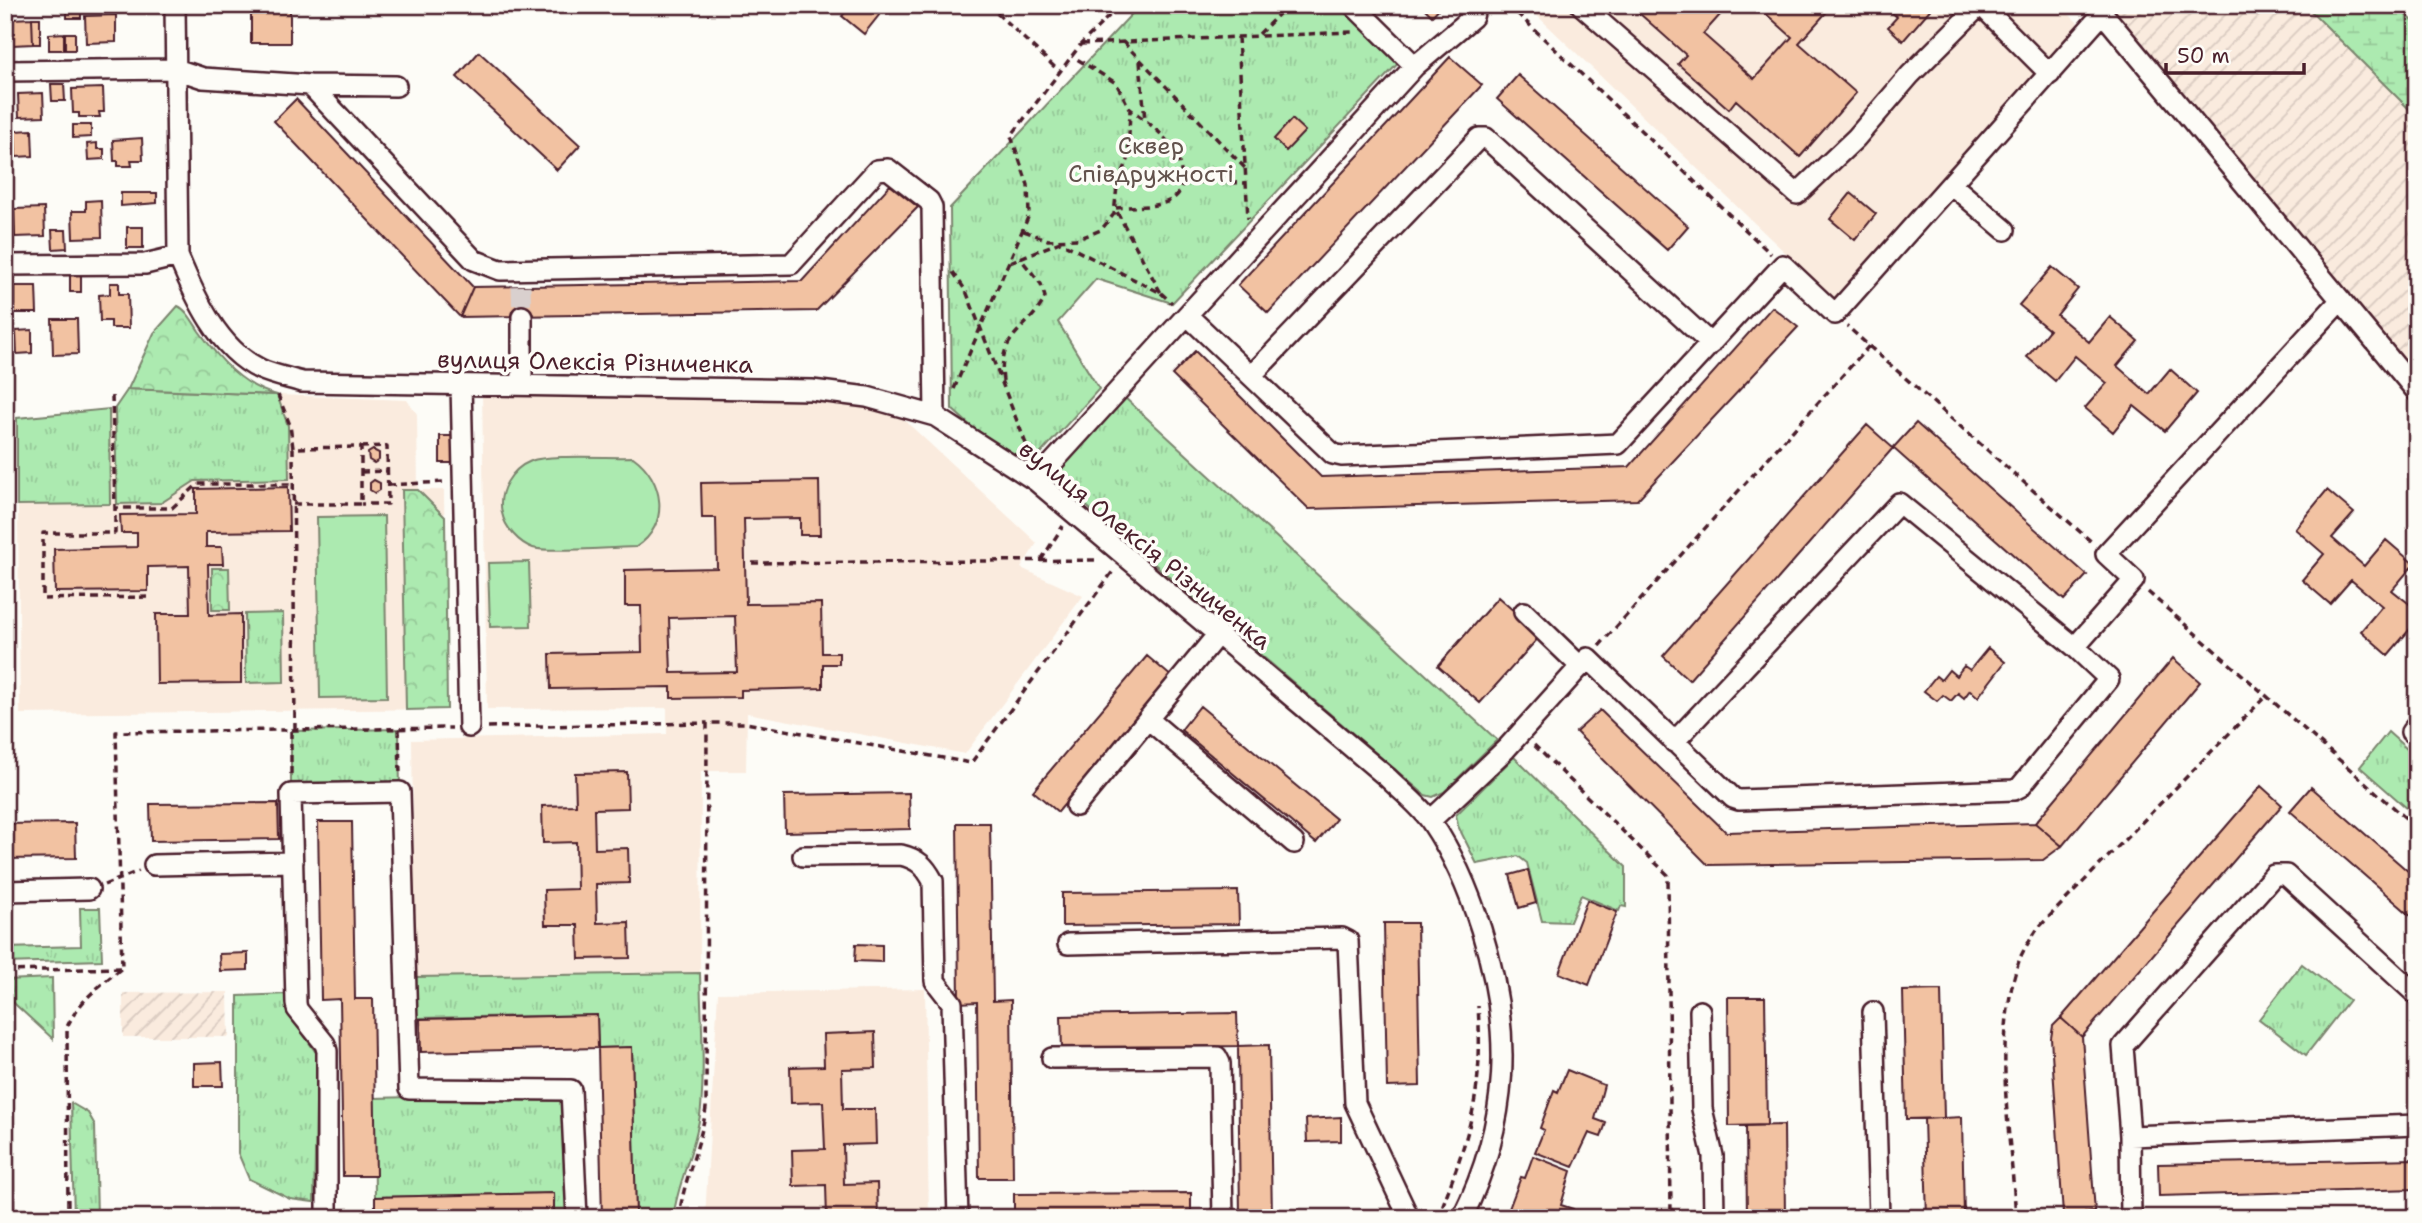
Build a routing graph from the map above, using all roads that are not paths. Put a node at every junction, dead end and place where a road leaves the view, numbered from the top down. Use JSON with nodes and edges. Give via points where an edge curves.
{"nodes":[{"id":1,"x":175,"y":5,"type":"edge"},
{"id":2,"x":1353,"y":5,"type":"edge"},
{"id":3,"x":1581,"y":5,"type":"edge"},
{"id":4,"x":1981,"y":5,"type":"edge"},
{"id":5,"x":1477,"y":7,"type":"edge"},
{"id":6,"x":2100,"y":9,"type":"edge"},
{"id":7,"x":1415,"y":66,"type":"junction"},
{"id":8,"x":176,"y":69,"type":"junction"},
{"id":9,"x":5,"y":71,"type":"edge"},
{"id":10,"x":2050,"y":74,"type":"junction"},
{"id":11,"x":310,"y":85,"type":"junction"},
{"id":12,"x":396,"y":86,"type":"dead end"},
{"id":13,"x":1952,"y":185,"type":"junction"},
{"id":14,"x":2005,"y":230,"type":"dead end"},
{"id":15,"x":178,"y":256,"type":"junction"},
{"id":16,"x":5,"y":265,"type":"edge"},
{"id":17,"x":2341,"y":300,"type":"junction"},
{"id":18,"x":1186,"y":315,"type":"junction"},
{"id":19,"x":522,"y":316,"type":"tunnel mouth"},
{"id":20,"x":1711,"y":344,"type":"junction"},
{"id":21,"x":1252,"y":375,"type":"junction"},
{"id":22,"x":461,"y":384,"type":"junction"},
{"id":23,"x":522,"y":384,"type":"junction"},
{"id":24,"x":2417,"y":392,"type":"edge"},
{"id":25,"x":935,"y":416,"type":"junction"},
{"id":26,"x":1039,"y":477,"type":"junction"},
{"id":27,"x":1524,"y":612,"type":"dead end"},
{"id":28,"x":1218,"y":635,"type":"junction"},
{"id":29,"x":2075,"y":647,"type":"junction"},
{"id":30,"x":1585,"y":663,"type":"junction"},
{"id":31,"x":1148,"y":719,"type":"junction"},
{"id":32,"x":469,"y":727,"type":"road end"},
{"id":33,"x":1674,"y":742,"type":"junction"},
{"id":34,"x":1076,"y":806,"type":"dead end"},
{"id":35,"x":1431,"y":821,"type":"junction"},
{"id":36,"x":1294,"y":843,"type":"dead end"},
{"id":37,"x":803,"y":856,"type":"dead end"},
{"id":38,"x":293,"y":862,"type":"junction"},
{"id":39,"x":154,"y":865,"type":"road end"},
{"id":40,"x":89,"y":889,"type":"road end"},
{"id":41,"x":5,"y":891,"type":"edge"},
{"id":42,"x":1068,"y":944,"type":"dead end"},
{"id":43,"x":2417,"y":995,"type":"edge"},
{"id":44,"x":1700,"y":1011,"type":"dead end"},
{"id":45,"x":1873,"y":1012,"type":"dead end"},
{"id":46,"x":1052,"y":1058,"type":"dead end"},
{"id":47,"x":2417,"y":1125,"type":"edge"},
{"id":48,"x":2130,"y":1136,"type":"junction"},
{"id":49,"x":327,"y":1218,"type":"edge"},
{"id":50,"x":578,"y":1218,"type":"edge"},
{"id":51,"x":958,"y":1218,"type":"edge"},
{"id":52,"x":1223,"y":1218,"type":"edge"},
{"id":53,"x":1409,"y":1218,"type":"edge"},
{"id":54,"x":1462,"y":1218,"type":"edge"},
{"id":55,"x":1714,"y":1218,"type":"edge"},
{"id":56,"x":1879,"y":1218,"type":"edge"},
{"id":57,"x":2131,"y":1218,"type":"edge"}],
"edges":[{"from":1,"to":8,"type":"street"},
{"from":2,"to":7,"type":"street"},
{"from":3,"to":4,"type":"street","via":[[1797,194]]},
{"from":4,"to":10,"type":"street"},
{"from":5,"to":7,"type":"street","via":[[1473,17]]},
{"from":6,"to":10,"type":"street"},
{"from":6,"to":17,"type":"street"},
{"from":7,"to":18,"type":"street"},
{"from":8,"to":9,"type":"street"},
{"from":8,"to":11,"type":"street","via":[[203,78]]},
{"from":8,"to":15,"type":"street"},
{"from":10,"to":13,"type":"street"},
{"from":11,"to":12,"type":"street"},
{"from":11,"to":25,"type":"street","via":[[474,260],[521,278],[791,264],[882,167],[932,204]]},
{"from":13,"to":14,"type":"street"},
{"from":13,"to":20,"type":"street","via":[[1835,314],[1783,265]]},
{"from":15,"to":16,"type":"street","via":[[145,264]]},
{"from":15,"to":22,"type":"street","name":"вулиця Олексія Різниченка","via":[[193,294],[216,329],[259,369],[302,382]]},
{"from":17,"to":24,"type":"street"},
{"from":17,"to":29,"type":"street","via":[[2106,554],[2134,580]]},
{"from":18,"to":21,"type":"street"},
{"from":18,"to":26,"type":"street"},
{"from":19,"to":23,"type":"street"},
{"from":20,"to":21,"type":"street","via":[[1624,439],[1610,446],[1342,456],[1325,449]]},
{"from":20,"to":21,"type":"street","via":[[1486,138],[1479,138]]},
{"from":22,"to":23,"type":"street","name":"вулиця Олексія Різниченка"},
{"from":22,"to":32,"type":"street"},
{"from":23,"to":25,"type":"street","name":"вулиця Олексія Різниченка","via":[[812,390],[867,397]]},
{"from":25,"to":26,"type":"street","name":"вулиця Олексія Різниченка"},
{"from":26,"to":28,"type":"street","name":"вулиця Олексія Різниченка"},
{"from":27,"to":30,"type":"street"},
{"from":28,"to":31,"type":"street"},
{"from":28,"to":35,"type":"street","name":"вулиця Олексія Різниченка","via":[[1388,778]]},
{"from":29,"to":33,"type":"street","via":[[1899,503]]},
{"from":29,"to":33,"type":"street","via":[[2106,674],[2107,685],[2014,790],[1739,800]]},
{"from":30,"to":33,"type":"street"},
{"from":30,"to":35,"type":"street"},
{"from":31,"to":34,"type":"street"},
{"from":31,"to":36,"type":"street"},
{"from":35,"to":54,"type":"street","name":"вулиця Олексія Різниченка","via":[[1464,877],[1502,1014],[1504,1066],[1497,1120]]},
{"from":37,"to":51,"type":"street","via":[[901,855],[914,858],[933,881],[935,981],[952,1003]]},
{"from":38,"to":39,"type":"street"},
{"from":38,"to":49,"type":"street","via":[[296,1003],[327,1051]]},
{"from":38,"to":50,"type":"street","via":[[292,794],[400,792],[409,1089],[571,1090]]},
{"from":40,"to":41,"type":"street"},
{"from":42,"to":53,"type":"street","via":[[1348,941],[1355,1103]]},
{"from":43,"to":48,"type":"street","via":[[2280,873],[2123,1046]]},
{"from":44,"to":55,"type":"street","via":[[1702,1108],[1713,1156]]},
{"from":45,"to":56,"type":"street"},
{"from":46,"to":52,"type":"street","via":[[1217,1057]]},
{"from":47,"to":48,"type":"street"},
{"from":48,"to":57,"type":"street"}]}
